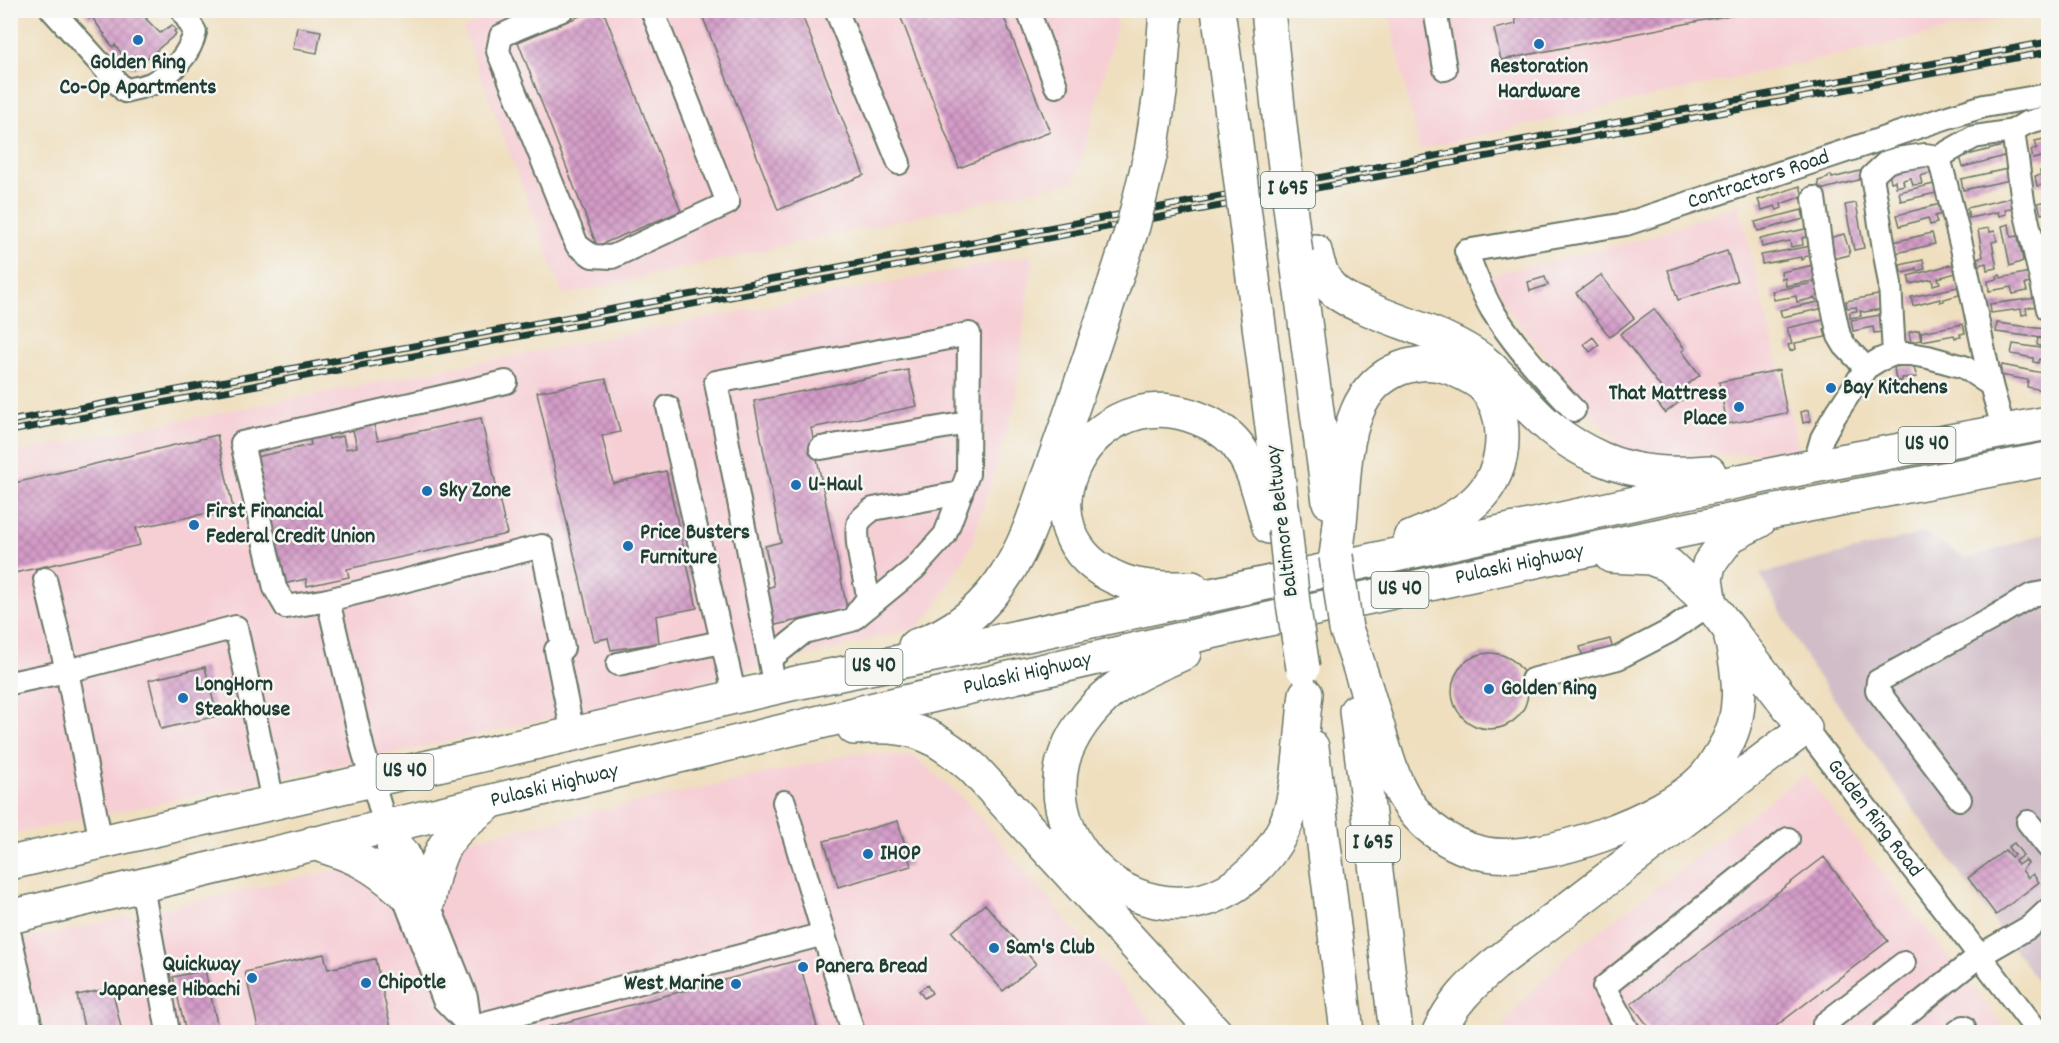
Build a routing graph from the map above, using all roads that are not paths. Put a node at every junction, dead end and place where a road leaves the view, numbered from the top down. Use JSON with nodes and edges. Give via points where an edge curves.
{"nodes":[{"id":1,"x":52,"y":10,"type":"edge"},
{"id":2,"x":182,"y":10,"type":"edge"},
{"id":3,"x":562,"y":10,"type":"edge"},
{"id":4,"x":652,"y":10,"type":"edge"},
{"id":5,"x":836,"y":10,"type":"edge"},
{"id":6,"x":1166,"y":10,"type":"edge"},
{"id":7,"x":1218,"y":10,"type":"edge"},
{"id":8,"x":1269,"y":10,"type":"edge"},
{"id":9,"x":1435,"y":10,"type":"edge"},
{"id":10,"x":1032,"y":12,"type":"edge"},
{"id":11,"x":1445,"y":69,"type":"dead end"},
{"id":12,"x":1056,"y":86,"type":"dead end"},
{"id":13,"x":2049,"y":95,"type":"edge"},
{"id":14,"x":2049,"y":117,"type":"edge"},
{"id":15,"x":2013,"y":131,"type":"junction"},
{"id":16,"x":1939,"y":157,"type":"junction"},
{"id":17,"x":899,"y":164,"type":"dead end"},
{"id":18,"x":1814,"y":198,"type":"dead end"},
{"id":19,"x":1306,"y":252,"type":"junction"},
{"id":20,"x":2049,"y":309,"type":"edge"},
{"id":21,"x":1894,"y":354,"type":"junction"},
{"id":22,"x":1866,"y":368,"type":"junction"},
{"id":23,"x":506,"y":382,"type":"dead end"},
{"id":24,"x":1991,"y":385,"type":"junction"},
{"id":25,"x":668,"y":407,"type":"dead end"},
{"id":26,"x":1574,"y":410,"type":"dead end"},
{"id":27,"x":968,"y":423,"type":"junction"},
{"id":28,"x":2049,"y":423,"type":"edge"},
{"id":29,"x":2004,"y":431,"type":"junction"},
{"id":30,"x":821,"y":448,"type":"dead end"},
{"id":31,"x":2049,"y":459,"type":"edge"},
{"id":32,"x":1812,"y":466,"type":"junction"},
{"id":33,"x":962,"y":493,"type":"junction"},
{"id":34,"x":1782,"y":510,"type":"junction"},
{"id":35,"x":1336,"y":515,"type":"junction"},
{"id":36,"x":1277,"y":527,"type":"junction"},
{"id":37,"x":1550,"y":558,"type":"junction"},
{"id":38,"x":1329,"y":564,"type":"junction"},
{"id":39,"x":45,"y":579,"type":"dead end"},
{"id":40,"x":1247,"y":588,"type":"junction"},
{"id":41,"x":2049,"y":592,"type":"edge"},
{"id":42,"x":328,"y":600,"type":"junction"},
{"id":43,"x":1710,"y":604,"type":"junction"},
{"id":44,"x":1134,"y":612,"type":"junction"},
{"id":45,"x":852,"y":620,"type":"junction"},
{"id":46,"x":1251,"y":623,"type":"junction"},
{"id":47,"x":1730,"y":631,"type":"junction"},
{"id":48,"x":721,"y":642,"type":"junction"},
{"id":49,"x":1350,"y":645,"type":"junction"},
{"id":50,"x":618,"y":664,"type":"dead end"},
{"id":51,"x":67,"y":671,"type":"junction"},
{"id":52,"x":782,"y":676,"type":"junction"},
{"id":53,"x":1532,"y":680,"type":"dead end"},
{"id":54,"x":1304,"y":681,"type":"junction"},
{"id":55,"x":10,"y":683,"type":"edge"},
{"id":56,"x":735,"y":697,"type":"junction"},
{"id":57,"x":1798,"y":719,"type":"junction"},
{"id":58,"x":573,"y":734,"type":"junction"},
{"id":59,"x":757,"y":737,"type":"junction"},
{"id":60,"x":1704,"y":778,"type":"junction"},
{"id":61,"x":372,"y":780,"type":"junction"},
{"id":62,"x":1960,"y":799,"type":"dead end"},
{"id":63,"x":494,"y":801,"type":"junction"},
{"id":64,"x":273,"y":802,"type":"junction"},
{"id":65,"x":784,"y":802,"type":"dead end"},
{"id":66,"x":2028,"y":822,"type":"dead end"},
{"id":67,"x":386,"y":827,"type":"junction"},
{"id":68,"x":1788,"y":839,"type":"dead end"},
{"id":69,"x":101,"y":842,"type":"junction"},
{"id":70,"x":313,"y":843,"type":"junction"},
{"id":71,"x":2049,"y":847,"type":"edge"},
{"id":72,"x":10,"y":863,"type":"edge"},
{"id":73,"x":142,"y":886,"type":"junction"},
{"id":74,"x":415,"y":896,"type":"junction"},
{"id":75,"x":2049,"y":910,"type":"edge"},
{"id":76,"x":10,"y":917,"type":"edge"},
{"id":77,"x":824,"y":934,"type":"junction"},
{"id":78,"x":10,"y":936,"type":"edge"},
{"id":79,"x":1979,"y":956,"type":"junction"},
{"id":80,"x":1904,"y":963,"type":"dead end"},
{"id":81,"x":16,"y":985,"type":"edge"},
{"id":82,"x":472,"y":1030,"type":"edge"},
{"id":83,"x":1823,"y":1030,"type":"edge"},
{"id":84,"x":32,"y":1032,"type":"edge"},
{"id":85,"x":168,"y":1032,"type":"edge"},
{"id":86,"x":853,"y":1032,"type":"edge"},
{"id":87,"x":1215,"y":1032,"type":"edge"},
{"id":88,"x":1347,"y":1032,"type":"edge"},
{"id":89,"x":1396,"y":1032,"type":"edge"},
{"id":90,"x":1439,"y":1032,"type":"edge"},
{"id":91,"x":1629,"y":1032,"type":"edge"},
{"id":92,"x":1884,"y":1032,"type":"edge"},
{"id":93,"x":2038,"y":1032,"type":"edge"}],
"edges":[{"from":1,"to":2,"type":"street","via":[[125,91],[152,84],[174,68],[188,50],[195,32]]},
{"from":3,"to":4,"type":"street","via":[[501,36],[498,51],[577,245],[592,256],[612,257],[728,203]]},
{"from":5,"to":17,"type":"street"},
{"from":6,"to":52,"type":"highway","bridge":true,"via":[[1161,82],[1133,226],[1067,425],[1022,547],[1009,570],[962,623],[934,640]]},
{"from":7,"to":36,"type":"highway","name":"Baltimore Beltway","number":"I 695","bridge":true,"via":[[1251,262]]},
{"from":8,"to":19,"type":"highway","via":[[1276,82]]},
{"from":9,"to":11,"type":"street"},
{"from":10,"to":12,"type":"street"},
{"from":13,"to":26,"type":"street","name":"Contractors Road","via":[[1984,106],[1626,224],[1466,250],[1492,310]]},
{"from":14,"to":15,"type":"street"},
{"from":15,"to":16,"type":"street","via":[[1974,137]]},
{"from":15,"to":20,"type":"street","via":[[2024,201]]},
{"from":16,"to":21,"type":"street","via":[[1897,159],[1887,162],[1872,176],[1890,284]]},
{"from":16,"to":24,"type":"street","via":[[1964,252]]},
{"from":18,"to":22,"type":"street","via":[[1839,336]]},
{"from":19,"to":32,"type":"highway","via":[[1338,293],[1480,359],[1551,428],[1602,459],[1639,472],[1682,474]]},
{"from":19,"to":35,"type":"highway"},
{"from":21,"to":22,"type":"street"},
{"from":21,"to":24,"type":"street","via":[[1928,357],[1964,367]]},
{"from":22,"to":32,"type":"street","via":[[1822,438]]},
{"from":23,"to":42,"type":"street","via":[[242,443],[275,588],[286,607]]},
{"from":24,"to":29,"type":"street"},
{"from":25,"to":48,"type":"street"},
{"from":27,"to":30,"type":"street"},
{"from":27,"to":33,"type":"street","via":[[968,474]]},
{"from":27,"to":52,"type":"street","via":[[969,334],[716,382]]},
{"from":28,"to":29,"type":"highway","name":"Pulaski Highway","number":"US 40"},
{"from":29,"to":32,"type":"highway","name":"Pulaski Highway","number":"US 40"},
{"from":31,"to":34,"type":"highway","name":"Pulaski Highway","number":"US 40"},
{"from":32,"to":38,"type":"highway","name":"Pulaski Highway","number":"US 40"},
{"from":33,"to":45,"type":"street","via":[[945,535],[914,569]]},
{"from":33,"to":45,"type":"street","via":[[873,509],[864,516],[857,533],[867,595]]},
{"from":34,"to":37,"type":"highway","name":"Pulaski Highway","number":"US 40"},
{"from":34,"to":43,"type":"highway","via":[[1730,536],[1717,552],[1709,564],[1706,580]]},
{"from":35,"to":38,"type":"highway"},
{"from":35,"to":38,"type":"highway","via":[[1357,410],[1371,389],[1388,374],[1407,365],[1441,364],[1485,387],[1502,424],[1503,449],[1498,470],[1484,494],[1446,523]]},
{"from":36,"to":40,"type":"highway","via":[[1238,445],[1220,429],[1198,418],[1174,410],[1143,412],[1118,420],[1093,437],[1077,458],[1067,481],[1066,521],[1084,555],[1100,568],[1140,585]]},
{"from":36,"to":54,"type":"highway","name":"Baltimore Beltway","number":"I 695","bridge":true},
{"from":37,"to":43,"type":"highway","name":"Golden Ring Road","via":[[1650,558],[1669,565]]},
{"from":37,"to":46,"type":"highway","name":"Pulaski Highway","number":"US 40"},
{"from":38,"to":40,"type":"highway","name":"Pulaski Highway","number":"US 40"},
{"from":38,"to":49,"type":"highway","number":"I 695","bridge":true},
{"from":39,"to":51,"type":"street"},
{"from":40,"to":44,"type":"highway","name":"Pulaski Highway","number":"US 40"},
{"from":41,"to":62,"type":"street","via":[[2032,595],[1878,681],[1877,690]]},
{"from":42,"to":58,"type":"street","via":[[542,546],[563,648],[556,650]]},
{"from":42,"to":61,"type":"street"},
{"from":43,"to":47,"type":"highway","name":"Golden Ring Road"},
{"from":43,"to":53,"type":"street","via":[[1670,631],[1618,658]]},
{"from":44,"to":52,"type":"highway","name":"Pulaski Highway","number":"US 40"},
{"from":44,"to":67,"type":"highway","via":[[1034,651],[961,670],[421,795],[399,807]]},
{"from":45,"to":52,"type":"street","via":[[804,632]]},
{"from":46,"to":54,"type":"highway","via":[[1134,677],[1113,690],[1080,725],[1060,777],[1064,816],[1086,860],[1120,888],[1167,903],[1192,903],[1216,897],[1253,872],[1275,845],[1292,805]]},
{"from":46,"to":59,"type":"highway","name":"Pulaski Highway","number":"US 40"},
{"from":47,"to":57,"type":"highway","name":"Golden Ring Road"},
{"from":47,"to":60,"type":"highway","via":[[1738,669],[1737,715],[1723,750]]},
{"from":48,"to":50,"type":"street"},
{"from":48,"to":56,"type":"street"},
{"from":49,"to":60,"type":"highway","via":[[1398,789],[1426,824],[1457,845],[1488,854],[1511,855],[1564,847],[1646,816]]},
{"from":49,"to":89,"type":"highway","number":"I 695"},
{"from":51,"to":55,"type":"street"},
{"from":51,"to":64,"type":"street","via":[[236,627]]},
{"from":51,"to":69,"type":"street"},
{"from":52,"to":56,"type":"highway","name":"Pulaski Highway","number":"US 40"},
{"from":54,"to":88,"type":"highway","name":"Baltimore Beltway","number":"I 695"},
{"from":56,"to":58,"type":"highway","name":"Pulaski Highway","number":"US 40"},
{"from":57,"to":60,"type":"highway"},
{"from":57,"to":79,"type":"street","name":"Golden Ring Road"},
{"from":57,"to":90,"type":"highway","via":[[1472,984],[1457,1000]]},
{"from":58,"to":61,"type":"highway","name":"Pulaski Highway","number":"US 40"},
{"from":59,"to":63,"type":"highway","name":"Pulaski Highway","number":"US 40"},
{"from":59,"to":87,"type":"highway","via":[[874,726],[909,729],[940,742],[974,769]]},
{"from":61,"to":64,"type":"highway","name":"Pulaski Highway","number":"US 40"},
{"from":61,"to":67,"type":"street"},
{"from":63,"to":67,"type":"highway","name":"Pulaski Highway","number":"US 40"},
{"from":63,"to":74,"type":"highway","via":[[456,830]]},
{"from":64,"to":69,"type":"highway","name":"Pulaski Highway","number":"US 40"},
{"from":65,"to":77,"type":"street"},
{"from":66,"to":71,"type":"street"},
{"from":67,"to":70,"type":"highway","name":"Pulaski Highway","number":"US 40"},
{"from":67,"to":74,"type":"street","via":[[408,852]]},
{"from":68,"to":91,"type":"street","via":[[1604,987]]},
{"from":69,"to":72,"type":"highway","name":"Pulaski Highway","number":"US 40"},
{"from":70,"to":73,"type":"highway","name":"Pulaski Highway","number":"US 40"},
{"from":70,"to":74,"type":"highway","via":[[365,862]]},
{"from":73,"to":76,"type":"highway","name":"Pulaski Highway","number":"US 40"},
{"from":73,"to":85,"type":"street"},
{"from":74,"to":82,"type":"street","via":[[466,996]]},
{"from":75,"to":79,"type":"street","via":[[2031,926]]},
{"from":77,"to":82,"type":"street"},
{"from":77,"to":86,"type":"street"},
{"from":78,"to":81,"type":"street"},
{"from":79,"to":92,"type":"street"},
{"from":79,"to":93,"type":"street","name":"Golden Ring Road"},
{"from":80,"to":83,"type":"street"},
{"from":81,"to":84,"type":"street"}]}
